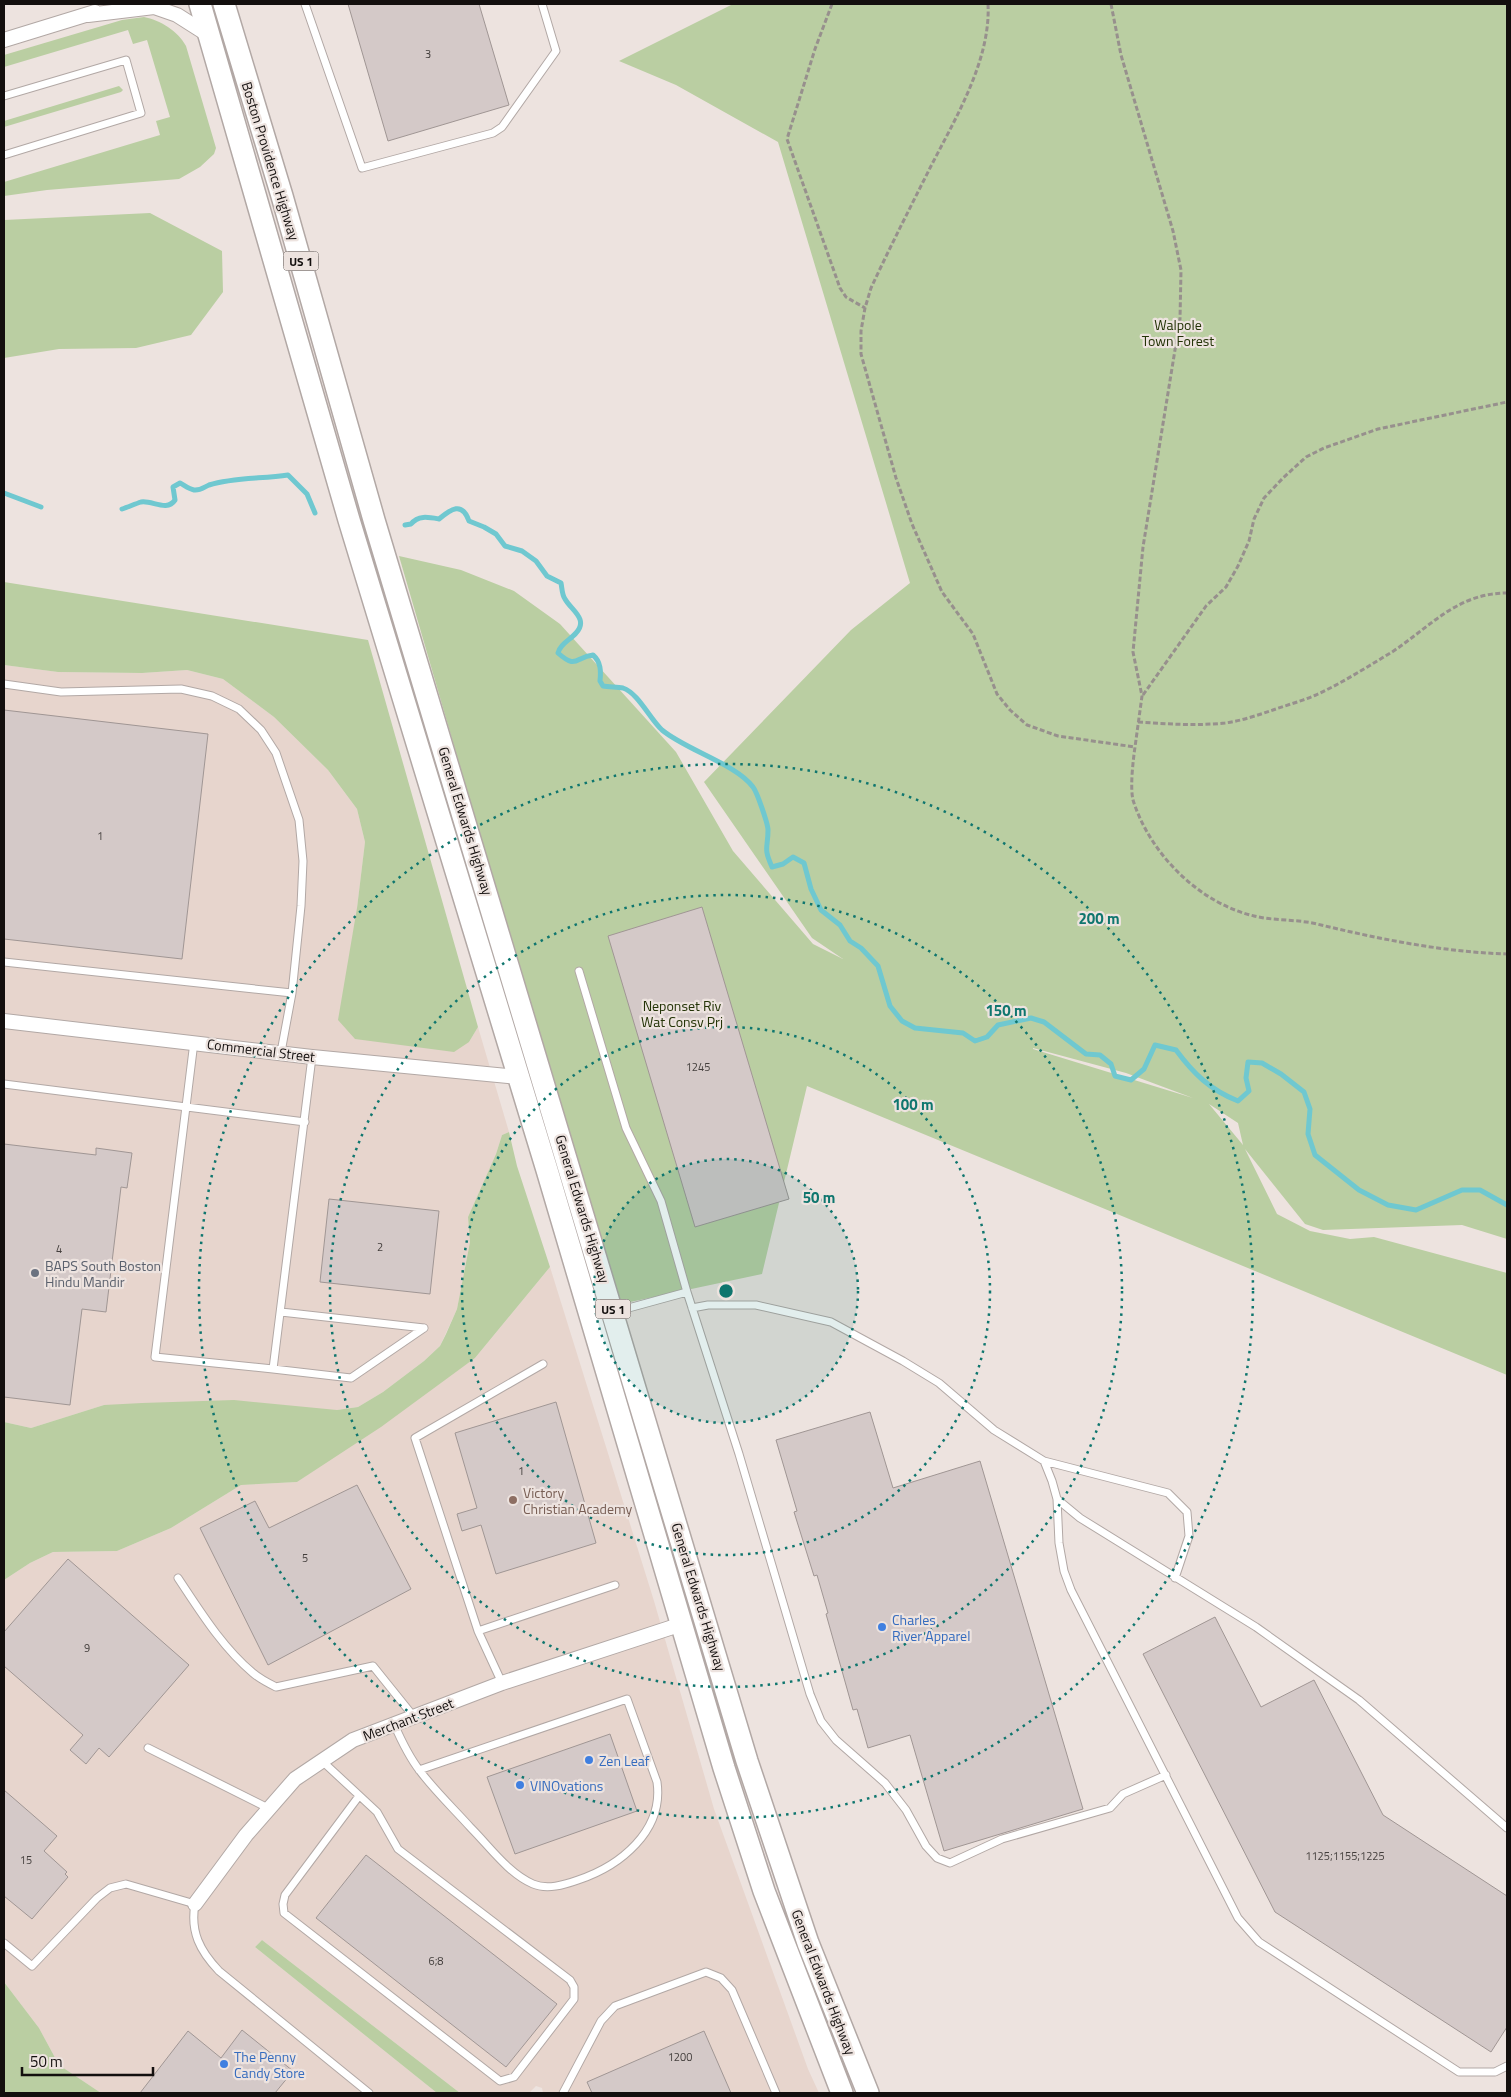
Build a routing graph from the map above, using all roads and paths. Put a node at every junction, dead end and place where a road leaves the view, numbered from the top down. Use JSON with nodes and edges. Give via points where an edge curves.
{"nodes":[{"id":1,"x":114,"y":4,"type":"edge"},
{"id":2,"x":200,"y":4,"type":"edge"},
{"id":3,"x":224,"y":4,"type":"edge"},
{"id":4,"x":306,"y":4,"type":"edge"},
{"id":5,"x":542,"y":4,"type":"edge"},
{"id":6,"x":832,"y":4,"type":"edge"},
{"id":7,"x":988,"y":4,"type":"edge"},
{"id":8,"x":1111,"y":4,"type":"edge"},
{"id":9,"x":88,"y":15,"type":"junction"},
{"id":10,"x":210,"y":36,"type":"junction"},
{"id":11,"x":4,"y":40,"type":"edge"},
{"id":12,"x":4,"y":96,"type":"edge"},
{"id":13,"x":4,"y":155,"type":"edge"},
{"id":14,"x":865,"y":308,"type":"junction"},
{"id":15,"x":1507,"y":402,"type":"edge"},
{"id":16,"x":349,"y":520,"type":"joint"},
{"id":17,"x":374,"y":520,"type":"joint"},
{"id":18,"x":1507,"y":593,"type":"edge"},
{"id":19,"x":4,"y":684,"type":"edge"},
{"id":20,"x":1142,"y":696,"type":"junction"},
{"id":21,"x":1138,"y":722,"type":"junction"},
{"id":22,"x":1135,"y":747,"type":"junction"},
{"id":23,"x":1507,"y":954,"type":"edge"},
{"id":24,"x":4,"y":962,"type":"edge"},
{"id":25,"x":579,"y":971,"type":"dead end"},
{"id":26,"x":292,"y":993,"type":"junction"},
{"id":27,"x":4,"y":1021,"type":"edge"},
{"id":28,"x":194,"y":1042,"type":"junction"},
{"id":29,"x":282,"y":1052,"type":"junction"},
{"id":30,"x":312,"y":1057,"type":"junction"},
{"id":31,"x":518,"y":1077,"type":"junction"},
{"id":32,"x":4,"y":1084,"type":"edge"},
{"id":33,"x":186,"y":1108,"type":"junction"},
{"id":34,"x":305,"y":1122,"type":"junction"},
{"id":35,"x":688,"y":1292,"type":"junction"},
{"id":36,"x":692,"y":1308,"type":"junction"},
{"id":37,"x":281,"y":1312,"type":"junction"},
{"id":38,"x":614,"y":1312,"type":"junction"},
{"id":39,"x":543,"y":1364,"type":"dead end"},
{"id":40,"x":274,"y":1369,"type":"junction"},
{"id":41,"x":1044,"y":1460,"type":"junction"},
{"id":42,"x":1057,"y":1499,"type":"junction"},
{"id":43,"x":178,"y":1578,"type":"dead end"},
{"id":44,"x":1175,"y":1578,"type":"junction"},
{"id":45,"x":615,"y":1585,"type":"dead end"},
{"id":46,"x":682,"y":1624,"type":"junction"},
{"id":47,"x":478,"y":1631,"type":"junction"},
{"id":48,"x":502,"y":1684,"type":"junction"},
{"id":49,"x":414,"y":1717,"type":"junction"},
{"id":50,"x":394,"y":1724,"type":"junction"},
{"id":51,"x":148,"y":1748,"type":"dead end"},
{"id":52,"x":321,"y":1760,"type":"junction"},
{"id":53,"x":419,"y":1770,"type":"junction"},
{"id":54,"x":1166,"y":1775,"type":"junction"},
{"id":55,"x":359,"y":1796,"type":"junction"},
{"id":56,"x":268,"y":1808,"type":"junction"},
{"id":57,"x":1507,"y":1828,"type":"edge"},
{"id":58,"x":195,"y":1904,"type":"junction"},
{"id":59,"x":4,"y":1943,"type":"edge"},
{"id":60,"x":1507,"y":2066,"type":"edge"},
{"id":61,"x":369,"y":2093,"type":"edge"},
{"id":62,"x":563,"y":2093,"type":"edge"},
{"id":63,"x":776,"y":2093,"type":"edge"},
{"id":64,"x":842,"y":2093,"type":"edge"},
{"id":65,"x":868,"y":2093,"type":"edge"}],
"edges":[{"from":1,"to":9,"type":"street"},
{"from":2,"to":10,"type":"main road","name":"Boston Providence Highway","number":"US 1"},
{"from":3,"to":17,"type":"main road","name":"Boston Providence Highway","number":"US 1"},
{"from":4,"to":5,"type":"lane","via":[[362,168],[493,133],[502,127],[556,51]]},
{"from":6,"to":14,"type":"path","via":[[787,139],[840,288],[846,297]]},
{"from":7,"to":14,"type":"path","via":[[985,43],[974,76],[887,253]]},
{"from":8,"to":20,"type":"path","via":[[1121,55],[1173,231],[1181,270],[1180,319],[1142,547],[1133,652]]},
{"from":9,"to":10,"type":"street","via":[[154,6],[177,15]]},
{"from":9,"to":11,"type":"street"},
{"from":10,"to":16,"type":"main road","name":"Boston Providence Highway","number":"US 1"},
{"from":12,"to":13,"type":"lane","via":[[126,60],[141,113]]},
{"from":14,"to":22,"type":"path","via":[[861,354],[896,478],[942,592],[973,634],[997,694],[1027,725],[1058,736]]},
{"from":15,"to":20,"type":"path","via":[[1378,429],[1306,457],[1264,498],[1254,519],[1249,541],[1226,587],[1206,606]]},
{"from":16,"to":31,"type":"main road","name":"General Edwards Highway","number":"US 1"},
{"from":17,"to":38,"type":"main road","name":"General Edwards Highway","number":"US 1"},
{"from":18,"to":21,"type":"path","via":[[1490,593],[1461,604],[1358,672],[1315,695],[1279,708],[1228,723]]},
{"from":19,"to":26,"type":"lane","via":[[62,692],[181,689],[212,696],[239,709],[261,730],[276,753],[299,820],[302,897]]},
{"from":20,"to":21,"type":"path"},
{"from":21,"to":22,"type":"path"},
{"from":22,"to":23,"type":"path","via":[[1133,798],[1144,824],[1166,860],[1186,880],[1222,905],[1254,916],[1311,922],[1383,940]]},
{"from":24,"to":26,"type":"lane"},
{"from":25,"to":35,"type":"lane","via":[[626,1128],[661,1201]]},
{"from":26,"to":29,"type":"lane"},
{"from":27,"to":28,"type":"street","name":"Commercial Street"},
{"from":28,"to":29,"type":"street","name":"Commercial Street"},
{"from":28,"to":33,"type":"lane"},
{"from":29,"to":30,"type":"street","name":"Commercial Street"},
{"from":30,"to":31,"type":"street","name":"Commercial Street"},
{"from":30,"to":34,"type":"lane"},
{"from":31,"to":46,"type":"main road","name":"General Edwards Highway","number":"US 1"},
{"from":32,"to":33,"type":"lane"},
{"from":33,"to":34,"type":"lane"},
{"from":33,"to":40,"type":"lane","via":[[155,1357]]},
{"from":34,"to":37,"type":"lane"},
{"from":35,"to":36,"type":"lane"},
{"from":35,"to":38,"type":"lane"},
{"from":36,"to":41,"type":"lane","via":[[756,1305],[831,1322],[904,1360],[939,1383],[994,1430]]},
{"from":36,"to":54,"type":"lane","via":[[808,1686],[822,1721],[846,1750],[895,1795],[937,1858],[950,1863],[1002,1839],[1110,1808],[1123,1794]]},
{"from":37,"to":40,"type":"lane"},
{"from":37,"to":40,"type":"lane","via":[[424,1328],[351,1378]]},
{"from":38,"to":65,"type":"main road","name":"General Edwards Highway","number":"US 1","via":[[786,1883]]},
{"from":39,"to":47,"type":"lane","via":[[415,1438]]},
{"from":41,"to":42,"type":"lane"},
{"from":41,"to":44,"type":"lane","via":[[1168,1493],[1187,1512],[1189,1536]]},
{"from":42,"to":44,"type":"lane","via":[[1080,1518]]},
{"from":42,"to":54,"type":"lane","via":[[1062,1561],[1071,1590]]},
{"from":43,"to":49,"type":"lane","via":[[234,1655],[254,1674],[276,1687],[373,1666]]},
{"from":44,"to":57,"type":"lane","via":[[1256,1627],[1359,1700]]},
{"from":45,"to":47,"type":"lane"},
{"from":46,"to":48,"type":"street","name":"Merchant Street"},
{"from":46,"to":64,"type":"main road","name":"General Edwards Highway","number":"US 1","via":[[764,1891]]},
{"from":47,"to":48,"type":"lane"},
{"from":48,"to":49,"type":"street","name":"Merchant Street"},
{"from":49,"to":50,"type":"street","name":"Merchant Street"},
{"from":50,"to":52,"type":"street","name":"Merchant Street","via":[[353,1740]]},
{"from":50,"to":53,"type":"lane"},
{"from":51,"to":56,"type":"lane"},
{"from":52,"to":55,"type":"lane"},
{"from":52,"to":56,"type":"street","name":"Merchant Street","via":[[296,1779]]},
{"from":53,"to":53,"type":"lane","via":[[505,1864],[538,1886],[570,1883],[608,1867],[641,1839],[657,1807],[657,1782],[627,1699]]},
{"from":54,"to":60,"type":"lane","via":[[1238,1918],[1259,1942],[1459,2072],[1494,2072]]},
{"from":55,"to":55,"type":"lane","via":[[377,1812],[398,1849],[570,1980],[574,1999],[514,2077],[500,2081],[284,1912],[285,1895]]},
{"from":56,"to":58,"type":"street","name":"Merchant Street"},
{"from":58,"to":59,"type":"lane","via":[[126,1884],[110,1888],[97,1898],[32,1966]]},
{"from":58,"to":61,"type":"lane","via":[[195,1937],[207,1958]]},
{"from":62,"to":63,"type":"lane","via":[[601,2021],[615,2006],[706,1972],[721,1978],[732,1990]]}]}
